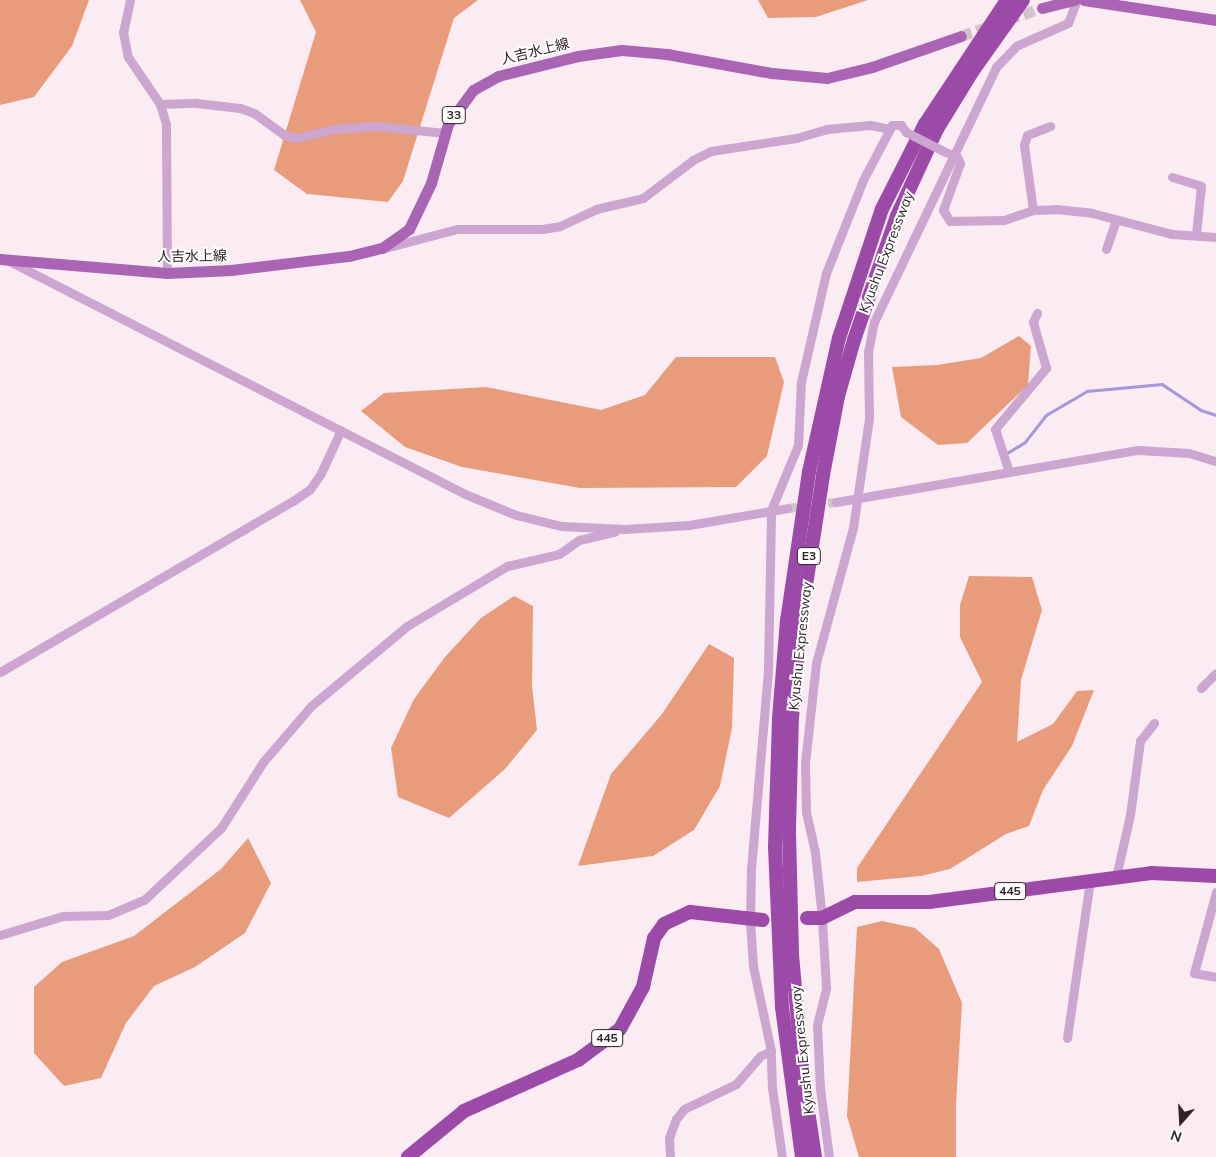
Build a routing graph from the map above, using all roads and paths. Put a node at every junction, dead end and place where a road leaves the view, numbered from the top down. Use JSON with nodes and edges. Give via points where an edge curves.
{"nodes":[{"id":1,"x":130,"y":0,"type":"edge"},
{"id":2,"x":1007,"y":0,"type":"edge"},
{"id":3,"x":1023,"y":0,"type":"edge"},
{"id":4,"x":1076,"y":0,"type":"edge"},
{"id":5,"x":1084,"y":0,"type":"edge"},
{"id":6,"x":1101,"y":0,"type":"edge"},
{"id":7,"x":1042,"y":8,"type":"tunnel mouth"},
{"id":8,"x":1216,"y":20,"type":"edge"},
{"id":9,"x":961,"y":36,"type":"tunnel mouth"},
{"id":10,"x":160,"y":104,"type":"junction"},
{"id":11,"x":1050,"y":126,"type":"dead end"},
{"id":12,"x":890,"y":129,"type":"junction"},
{"id":13,"x":445,"y":134,"type":"junction"},
{"id":14,"x":949,"y":153,"type":"junction"},
{"id":15,"x":1172,"y":177,"type":"dead end"},
{"id":16,"x":1033,"y":210,"type":"junction"},
{"id":17,"x":1116,"y":220,"type":"junction"},
{"id":18,"x":1196,"y":234,"type":"junction"},
{"id":19,"x":1216,"y":237,"type":"edge"},
{"id":20,"x":382,"y":248,"type":"junction"},
{"id":21,"x":1106,"y":250,"type":"dead end"},
{"id":22,"x":3,"y":259,"type":"edge"},
{"id":23,"x":167,"y":273,"type":"junction"},
{"id":24,"x":1036,"y":313,"type":"dead end"},
{"id":25,"x":341,"y":430,"type":"junction"},
{"id":26,"x":1216,"y":461,"type":"edge"},
{"id":27,"x":1009,"y":472,"type":"junction"},
{"id":28,"x":858,"y":499,"type":"junction"},
{"id":29,"x":836,"y":502,"type":"tunnel mouth"},
{"id":30,"x":788,"y":508,"type":"tunnel mouth"},
{"id":31,"x":771,"y":510,"type":"junction"},
{"id":32,"x":625,"y":530,"type":"junction"},
{"id":33,"x":0,"y":672,"type":"edge"},
{"id":34,"x":1216,"y":673,"type":"edge"},
{"id":35,"x":1201,"y":688,"type":"dead end"},
{"id":36,"x":1154,"y":722,"type":"dead end"},
{"id":37,"x":1216,"y":876,"type":"edge"},
{"id":38,"x":1116,"y":877,"type":"junction"},
{"id":39,"x":1090,"y":881,"type":"junction"},
{"id":40,"x":1216,"y":892,"type":"edge"},
{"id":41,"x":807,"y":918,"type":"dead end"},
{"id":42,"x":822,"y":918,"type":"junction"},
{"id":43,"x":757,"y":921,"type":"junction"},
{"id":44,"x":0,"y":935,"type":"edge"},
{"id":45,"x":1216,"y":977,"type":"edge"},
{"id":46,"x":1067,"y":1038,"type":"dead end"},
{"id":47,"x":771,"y":1051,"type":"junction"},
{"id":48,"x":408,"y":1157,"type":"edge"},
{"id":49,"x":670,"y":1157,"type":"edge"},
{"id":50,"x":782,"y":1157,"type":"edge"},
{"id":51,"x":802,"y":1157,"type":"edge"},
{"id":52,"x":815,"y":1157,"type":"edge"},
{"id":53,"x":829,"y":1157,"type":"edge"}],
"edges":[{"from":1,"to":10,"type":"street","via":[[123,32],[128,57]]},
{"from":2,"to":51,"type":"highway","name":"Kyushu Expressway","number":"E3","via":[[925,124],[882,209],[839,338],[809,472],[787,621],[779,718],[775,847],[782,1007]]},
{"from":3,"to":52,"type":"highway","name":"Kyushu Expressway","number":"E3","via":[[937,128],[897,216],[854,340],[838,396],[823,474],[800,624],[792,718],[789,829],[792,955],[803,1078]]},
{"from":4,"to":7,"type":"main road"},
{"from":4,"to":14,"type":"street","via":[[1068,23],[1016,46],[996,67]]},
{"from":5,"to":6,"type":"main road"},
{"from":6,"to":8,"type":"main road"},
{"from":9,"to":13,"type":"main road","name":"人吉水上線","number":"33","via":[[872,67],[827,78],[622,50],[578,56],[498,76],[472,90],[448,124]]},
{"from":10,"to":13,"type":"street","via":[[240,108],[284,135],[297,138],[334,129],[377,126]]},
{"from":10,"to":23,"type":"street","via":[[166,124]]},
{"from":11,"to":16,"type":"street","via":[[1026,135],[1024,146]]},
{"from":12,"to":14,"type":"street","bridge":true,"via":[[895,123],[906,132]]},
{"from":12,"to":20,"type":"street","via":[[870,125],[827,130],[711,151],[693,160],[643,198],[596,209],[560,226],[457,229]]},
{"from":12,"to":31,"type":"street","via":[[863,180],[826,273],[801,382],[798,445]]},
{"from":13,"to":20,"type":"main road","name":"人吉水上線","number":"33","via":[[431,184],[409,228]]},
{"from":14,"to":16,"type":"street","via":[[960,163],[943,210],[947,219],[962,222],[1004,220]]},
{"from":14,"to":28,"type":"street","via":[[874,322],[868,352],[869,418]]},
{"from":15,"to":18,"type":"street","via":[[1201,186]]},
{"from":16,"to":17,"type":"street","via":[[1083,212]]},
{"from":17,"to":18,"type":"street","via":[[1172,234]]},
{"from":17,"to":21,"type":"street"},
{"from":18,"to":19,"type":"street"},
{"from":20,"to":23,"type":"main road","name":"人吉水上線","number":"33","via":[[349,256],[231,270]]},
{"from":22,"to":23,"type":"main road","name":"人吉水上線","number":"33"},
{"from":22,"to":25,"type":"street"},
{"from":24,"to":27,"type":"street","via":[[1033,322],[1046,368],[995,428]]},
{"from":25,"to":32,"type":"street","via":[[465,494],[516,515],[561,526]]},
{"from":25,"to":33,"type":"street","via":[[321,473],[310,488],[293,501]]},
{"from":26,"to":27,"type":"street","via":[[1189,453],[1138,450]]},
{"from":27,"to":28,"type":"street"},
{"from":28,"to":29,"type":"street"},
{"from":28,"to":42,"type":"street","via":[[854,528],[816,662],[804,764],[806,812],[815,852]]},
{"from":30,"to":31,"type":"street"},
{"from":31,"to":32,"type":"street","via":[[689,524]]},
{"from":31,"to":43,"type":"street","via":[[768,670],[751,869]]},
{"from":32,"to":44,"type":"street","via":[[579,540],[559,554],[507,566],[406,626],[311,706],[263,762],[221,828],[144,900],[108,915],[63,916]]},
{"from":34,"to":35,"type":"street"},
{"from":36,"to":38,"type":"street","via":[[1140,741],[1130,815]]},
{"from":37,"to":38,"type":"highway","number":"445","via":[[1151,873]]},
{"from":38,"to":39,"type":"highway","number":"445"},
{"from":39,"to":42,"type":"highway","number":"445","via":[[929,902],[856,902]]},
{"from":39,"to":46,"type":"street"},
{"from":40,"to":45,"type":"street","via":[[1194,974]]},
{"from":41,"to":42,"type":"highway","number":"445"},
{"from":42,"to":53,"type":"street","via":[[826,988],[817,1025],[820,1089]]},
{"from":43,"to":47,"type":"street","via":[[753,966]]},
{"from":43,"to":48,"type":"highway","number":"445","via":[[690,912],[664,924],[654,938],[643,987],[620,1029],[578,1060],[464,1111]]},
{"from":47,"to":49,"type":"street","via":[[760,1056],[736,1084],[684,1109],[676,1119],[669,1138]]},
{"from":47,"to":50,"type":"street","via":[[772,1088]]}]}
